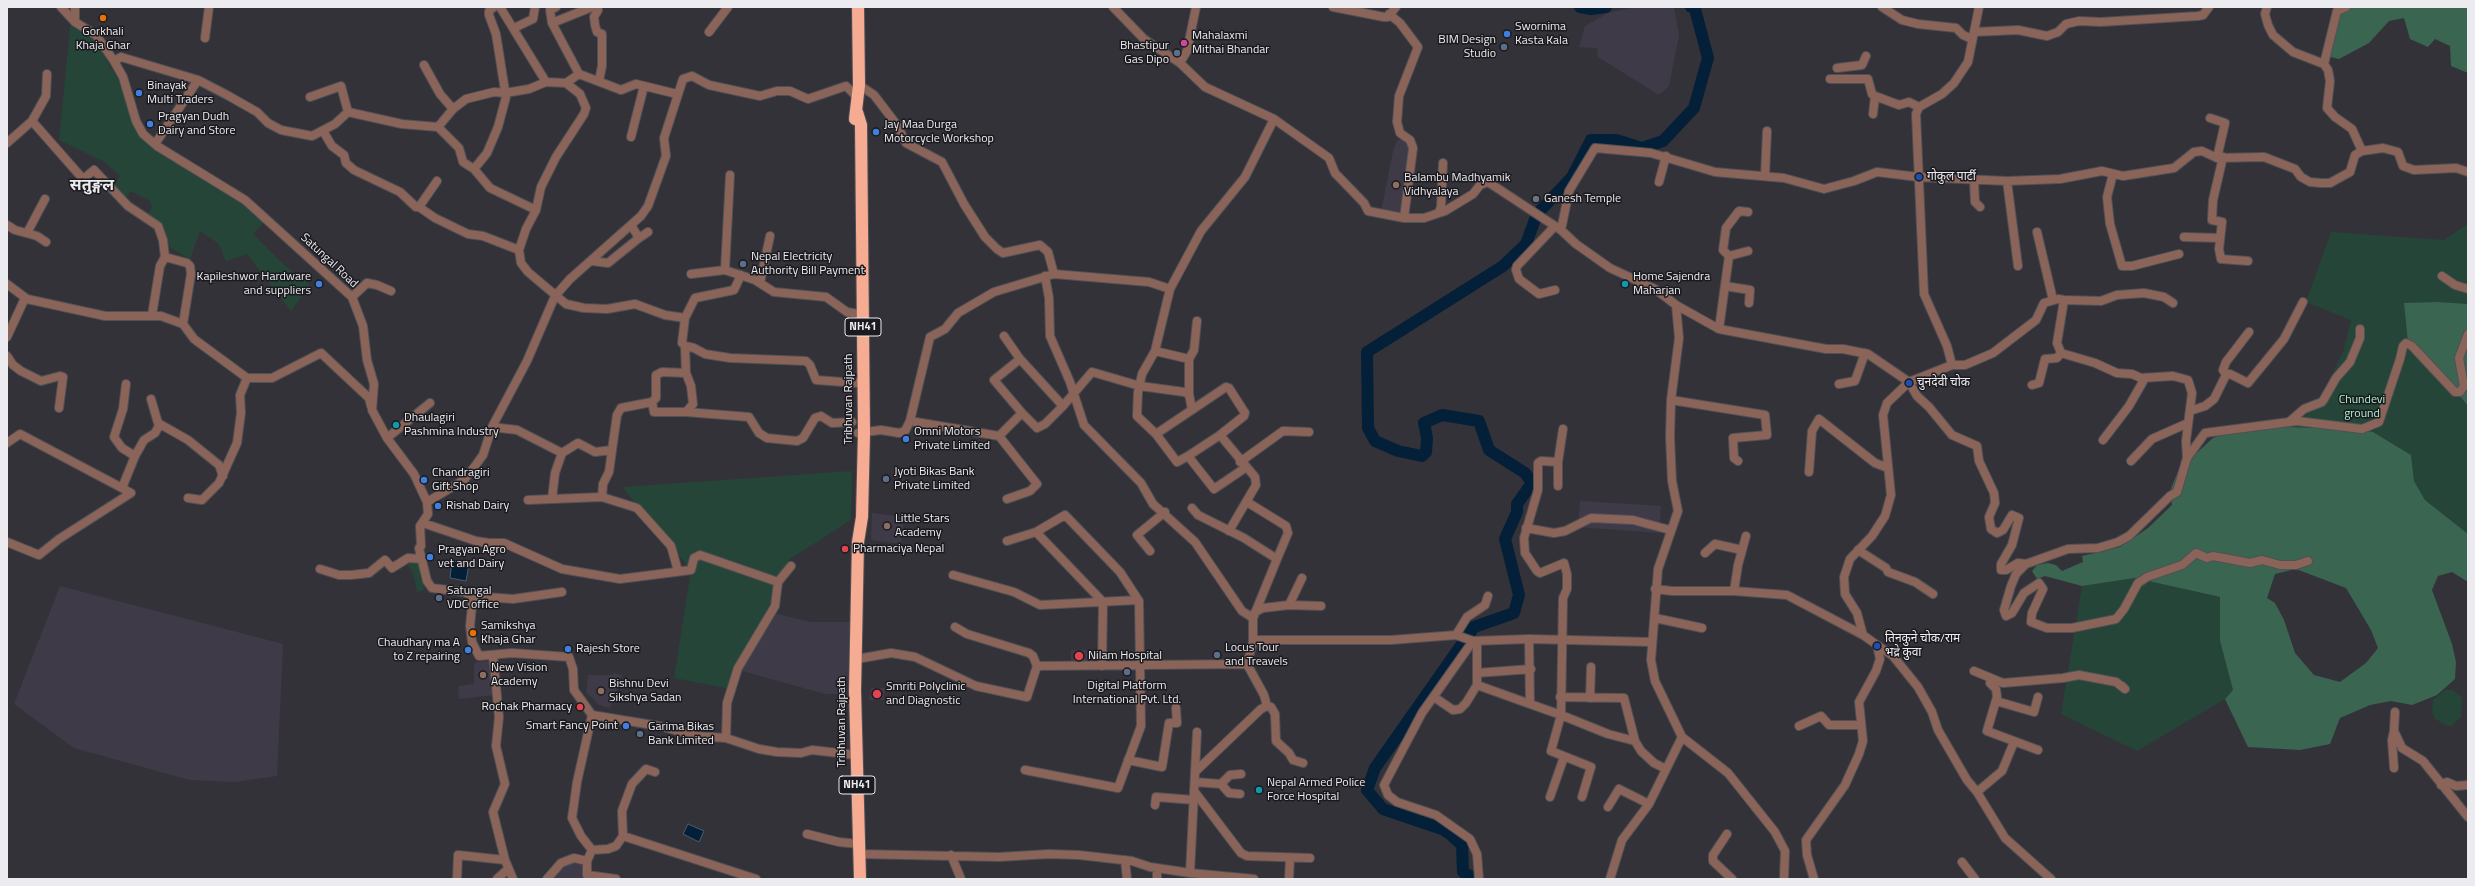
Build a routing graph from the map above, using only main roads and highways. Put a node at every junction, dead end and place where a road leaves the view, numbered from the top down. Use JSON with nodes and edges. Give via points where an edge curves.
{"nodes":[{"id":1,"x":858,"y":7,"type":"edge"},
{"id":2,"x":859,"y":314,"type":"junction"},
{"id":3,"x":861,"y":433,"type":"junction"},
{"id":4,"x":860,"y":879,"type":"edge"}],
"edges":[{"from":1,"to":2,"type":"highway","name":"Tribhuvan Rajpath","number":"NH41","via":[[859,85],[854,122]]},
{"from":2,"to":3,"type":"highway","name":"Tribhuvan Rajpath","number":"NH41"},
{"from":2,"to":3,"type":"highway","name":"Tribhuvan Rajpath","number":"NH41","via":[[857,383]]},
{"from":3,"to":4,"type":"highway","name":"Tribhuvan Rajpath","number":"NH41","via":[[855,518],[858,542],[856,755]]}]}
